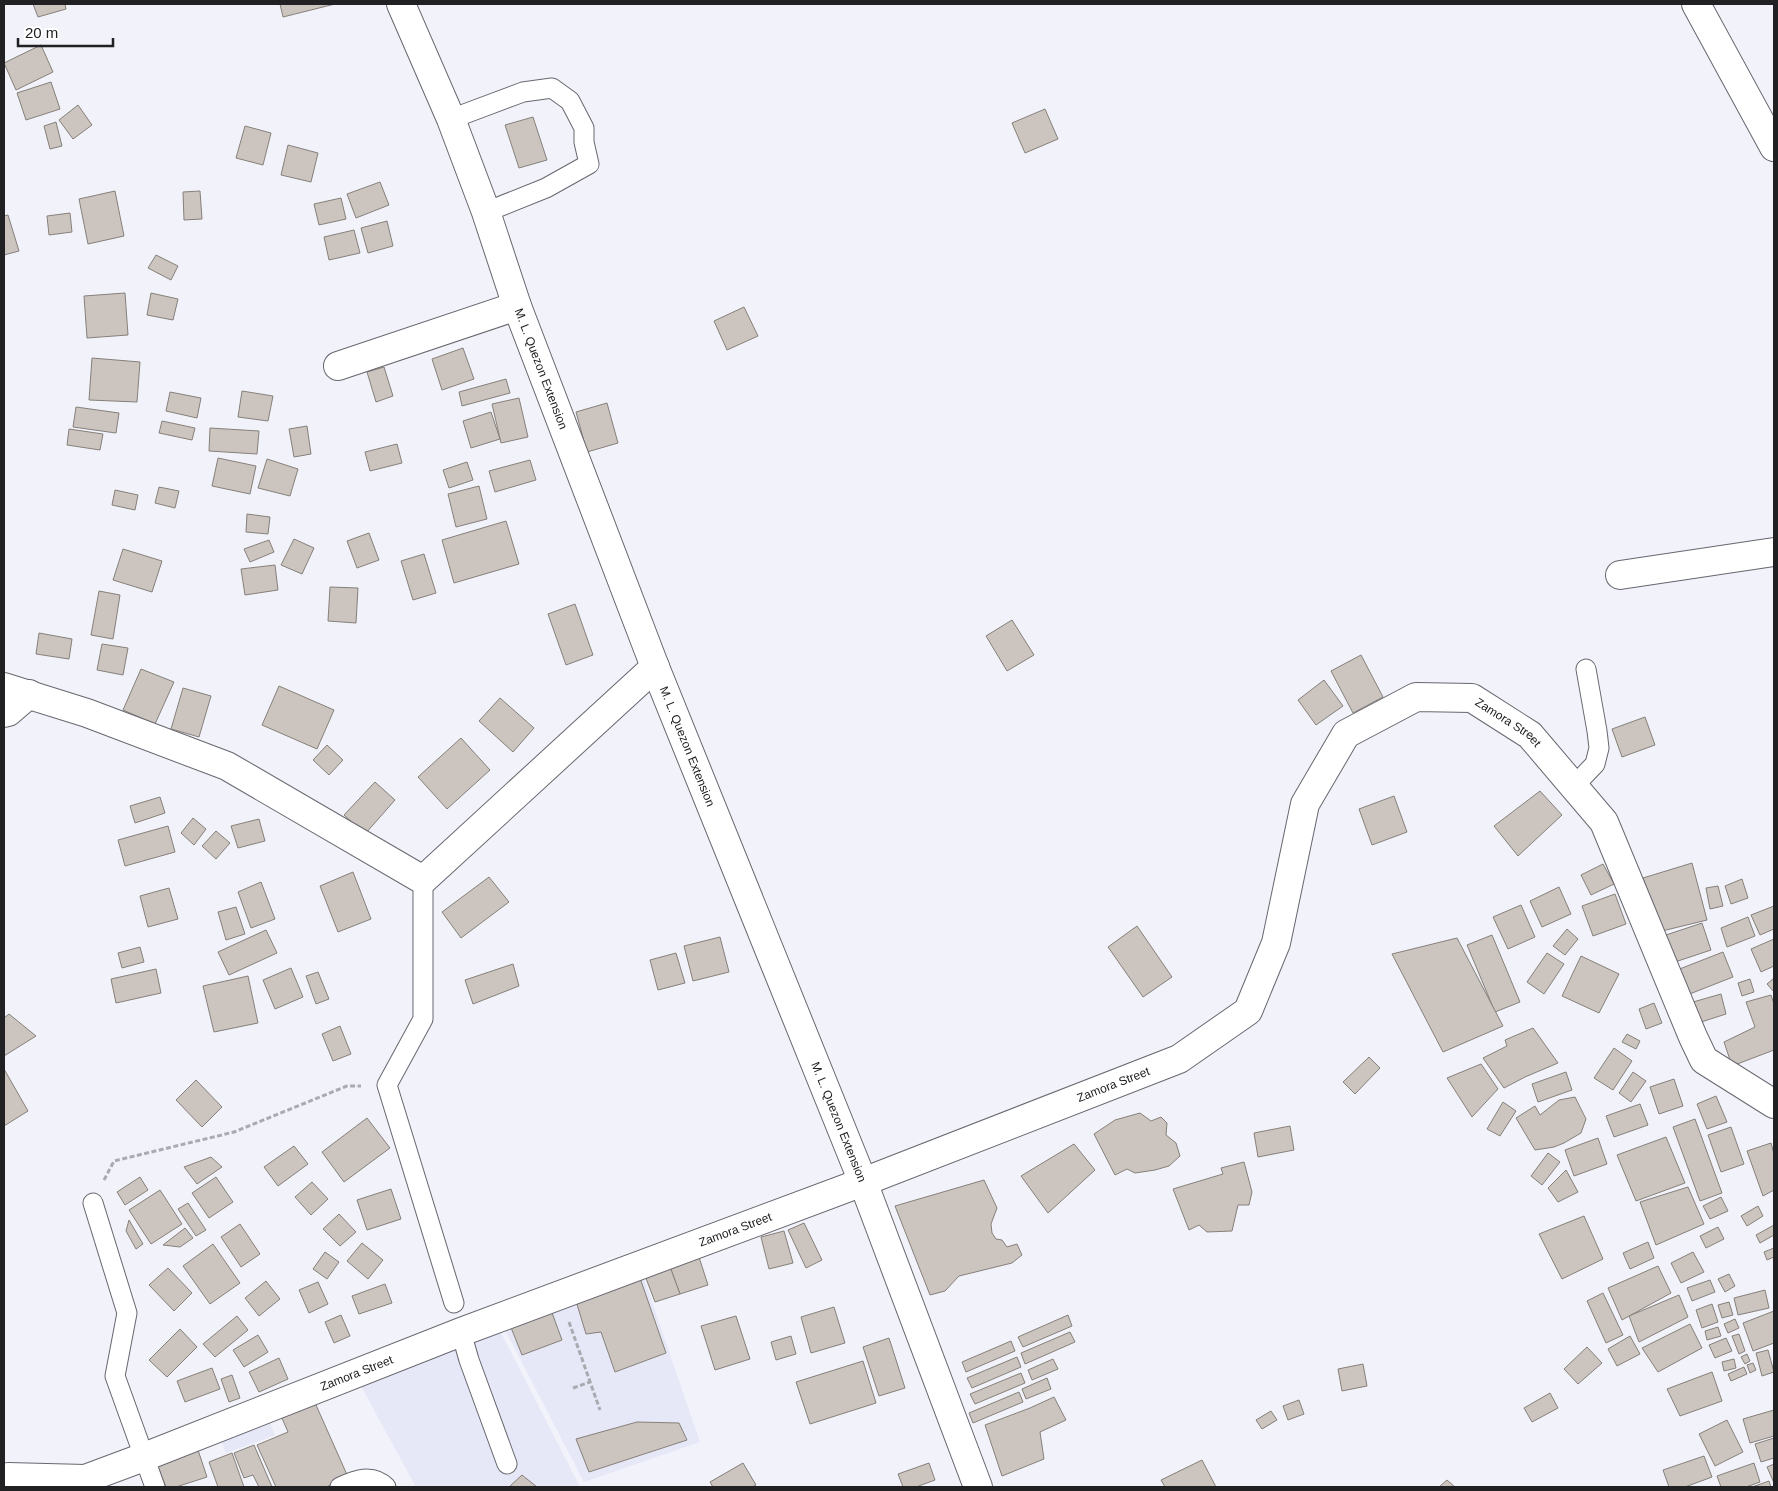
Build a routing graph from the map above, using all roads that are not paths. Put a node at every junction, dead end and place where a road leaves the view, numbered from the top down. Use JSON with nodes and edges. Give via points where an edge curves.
{"nodes":[{"id":1,"x":401,"y":4,"type":"edge"},
{"id":2,"x":1696,"y":4,"type":"edge"},
{"id":3,"x":451,"y":119,"type":"junction"},
{"id":4,"x":1774,"y":147,"type":"edge"},
{"id":5,"x":486,"y":212,"type":"junction"},
{"id":6,"x":517,"y":306,"type":"junction"},
{"id":7,"x":338,"y":366,"type":"dead end"},
{"id":8,"x":1774,"y":552,"type":"edge"},
{"id":9,"x":1620,"y":575,"type":"dead end"},
{"id":10,"x":655,"y":667,"type":"junction"},
{"id":11,"x":1586,"y":669,"type":"dead end"},
{"id":12,"x":4,"y":687,"type":"edge"},
{"id":13,"x":30,"y":694,"type":"junction"},
{"id":14,"x":4,"y":713,"type":"edge"},
{"id":15,"x":1573,"y":787,"type":"junction"},
{"id":16,"x":423,"y":880,"type":"junction"},
{"id":17,"x":1774,"y":1104,"type":"edge"},
{"id":18,"x":863,"y":1182,"type":"junction"},
{"id":19,"x":93,"y":1203,"type":"road end"},
{"id":20,"x":454,"y":1303,"type":"dead end"},
{"id":21,"x":461,"y":1332,"type":"junction"},
{"id":22,"x":144,"y":1457,"type":"junction"},
{"id":23,"x":507,"y":1464,"type":"dead end"},
{"id":24,"x":4,"y":1479,"type":"edge"},
{"id":25,"x":82,"y":1484,"type":"edge"},
{"id":26,"x":155,"y":1487,"type":"edge"},
{"id":27,"x":340,"y":1487,"type":"edge"},
{"id":28,"x":386,"y":1487,"type":"edge"},
{"id":29,"x":978,"y":1487,"type":"edge"}],
"edges":[{"from":1,"to":3,"type":"street","name":"M. L. Quezon Extension"},
{"from":2,"to":4,"type":"street"},
{"from":3,"to":5,"type":"street","name":"M. L. Quezon Extension"},
{"from":3,"to":5,"type":"lane","via":[[523,92],[552,88],[570,101],[584,128],[589,164],[546,188]]},
{"from":5,"to":6,"type":"street","name":"M. L. Quezon Extension"},
{"from":6,"to":7,"type":"street"},
{"from":6,"to":10,"type":"street","name":"M. L. Quezon Extension"},
{"from":8,"to":9,"type":"street"},
{"from":10,"to":16,"type":"street"},
{"from":10,"to":18,"type":"street","name":"M. L. Quezon Extension"},
{"from":11,"to":15,"type":"lane","via":[[1599,748],[1595,764]]},
{"from":12,"to":13,"type":"street"},
{"from":13,"to":14,"type":"street"},
{"from":13,"to":16,"type":"street","via":[[87,712],[228,766]]},
{"from":15,"to":17,"type":"street","name":"Zamora Street","via":[[1604,822],[1704,1060]]},
{"from":15,"to":18,"type":"street","name":"Zamora Street","via":[[1530,735],[1472,698],[1416,697],[1346,734],[1305,804],[1276,943],[1248,1011],[1179,1059]]},
{"from":16,"to":20,"type":"lane","via":[[423,1019],[386,1086]]},
{"from":18,"to":21,"type":"street","name":"Zamora Street"},
{"from":18,"to":29,"type":"street","name":"M. L. Quezon Extension"},
{"from":19,"to":22,"type":"lane","via":[[127,1313],[115,1376]]},
{"from":21,"to":22,"type":"street","name":"Zamora Street"},
{"from":21,"to":23,"type":"lane"},
{"from":22,"to":25,"type":"street","name":"Zamora Street"},
{"from":22,"to":26,"type":"lane"},
{"from":24,"to":25,"type":"street"},
{"from":27,"to":28,"type":"lane","via":[[357,1479],[372,1479]]}]}
